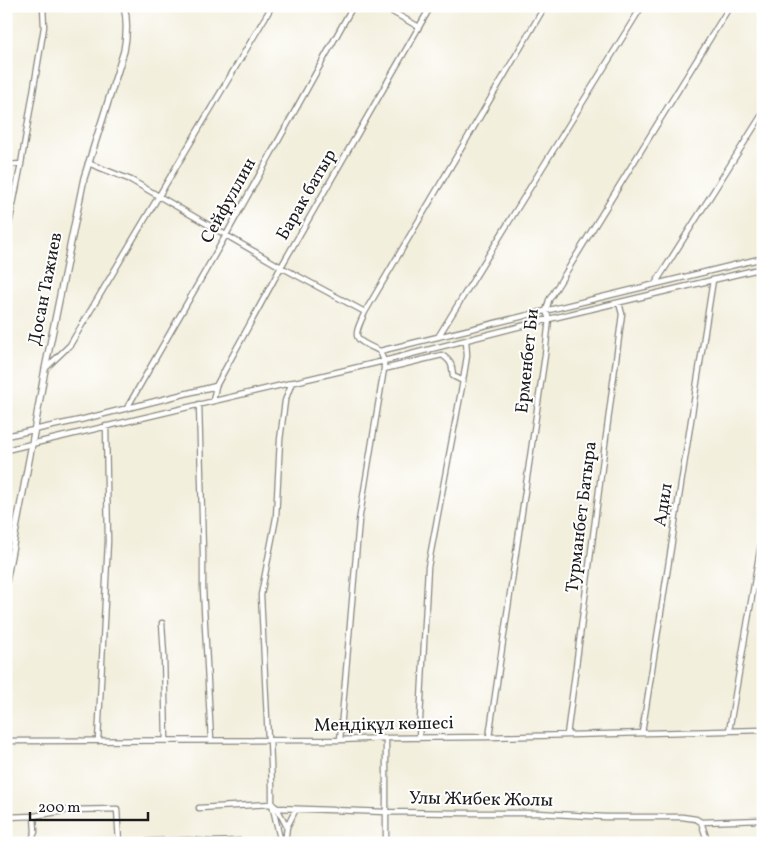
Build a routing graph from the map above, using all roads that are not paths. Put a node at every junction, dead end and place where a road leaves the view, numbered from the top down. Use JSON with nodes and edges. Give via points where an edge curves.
{"nodes":[{"id":1,"x":43,"y":6,"type":"edge"},
{"id":2,"x":124,"y":6,"type":"edge"},
{"id":3,"x":272,"y":6,"type":"edge"},
{"id":4,"x":353,"y":6,"type":"edge"},
{"id":5,"x":382,"y":6,"type":"edge"},
{"id":6,"x":432,"y":6,"type":"edge"},
{"id":7,"x":545,"y":6,"type":"edge"},
{"id":8,"x":642,"y":6,"type":"edge"},
{"id":9,"x":730,"y":6,"type":"edge"},
{"id":10,"x":419,"y":27,"type":"junction"},
{"id":11,"x":763,"y":112,"type":"edge"},
{"id":12,"x":88,"y":163,"type":"junction"},
{"id":13,"x":6,"y":164,"type":"edge"},
{"id":14,"x":21,"y":164,"type":"junction"},
{"id":15,"x":160,"y":196,"type":"junction"},
{"id":16,"x":226,"y":235,"type":"junction"},
{"id":17,"x":6,"y":240,"type":"edge"},
{"id":18,"x":763,"y":258,"type":"edge"},
{"id":19,"x":281,"y":266,"type":"junction"},
{"id":20,"x":763,"y":268,"type":"edge"},
{"id":21,"x":713,"y":280,"type":"junction"},
{"id":22,"x":655,"y":284,"type":"junction"},
{"id":23,"x":619,"y":303,"type":"junction"},
{"id":24,"x":546,"y":311,"type":"junction"},
{"id":25,"x":365,"y":312,"type":"junction"},
{"id":26,"x":549,"y":319,"type":"junction"},
{"id":27,"x":438,"y":337,"type":"junction"},
{"id":28,"x":466,"y":340,"type":"junction"},
{"id":29,"x":380,"y":351,"type":"junction"},
{"id":30,"x":384,"y":361,"type":"junction"},
{"id":31,"x":45,"y":369,"type":"junction"},
{"id":32,"x":384,"y":369,"type":"junction"},
{"id":33,"x":463,"y":381,"type":"junction"},
{"id":34,"x":292,"y":382,"type":"junction"},
{"id":35,"x":216,"y":386,"type":"junction"},
{"id":36,"x":213,"y":401,"type":"junction"},
{"id":37,"x":199,"y":404,"type":"junction"},
{"id":38,"x":127,"y":408,"type":"junction"},
{"id":39,"x":106,"y":426,"type":"junction"},
{"id":40,"x":35,"y":429,"type":"junction"},
{"id":41,"x":6,"y":436,"type":"edge"},
{"id":42,"x":32,"y":444,"type":"junction"},
{"id":43,"x":6,"y":450,"type":"edge"},
{"id":44,"x":763,"y":532,"type":"edge"},
{"id":45,"x":6,"y":582,"type":"edge"},
{"id":46,"x":162,"y":623,"type":"dead end"},
{"id":47,"x":763,"y":730,"type":"edge"},
{"id":48,"x":729,"y":731,"type":"junction"},
{"id":49,"x":642,"y":733,"type":"junction"},
{"id":50,"x":567,"y":735,"type":"junction"},
{"id":51,"x":386,"y":738,"type":"junction"},
{"id":52,"x":419,"y":738,"type":"junction"},
{"id":53,"x":488,"y":738,"type":"junction"},
{"id":54,"x":166,"y":740,"type":"junction"},
{"id":55,"x":211,"y":740,"type":"junction"},
{"id":56,"x":269,"y":740,"type":"junction"},
{"id":57,"x":340,"y":740,"type":"junction"},
{"id":58,"x":6,"y":741,"type":"edge"},
{"id":59,"x":98,"y":741,"type":"junction"},
{"id":60,"x":272,"y":804,"type":"junction"},
{"id":61,"x":198,"y":808,"type":"dead end"},
{"id":62,"x":277,"y":808,"type":"junction"},
{"id":63,"x":296,"y":809,"type":"junction"},
{"id":64,"x":386,"y":812,"type":"junction"},
{"id":65,"x":34,"y":816,"type":"junction"},
{"id":66,"x":6,"y":817,"type":"edge"},
{"id":67,"x":763,"y":820,"type":"edge"},
{"id":68,"x":702,"y":822,"type":"junction"},
{"id":69,"x":287,"y":826,"type":"junction"},
{"id":70,"x":119,"y":842,"type":"edge"},
{"id":71,"x":153,"y":842,"type":"edge"},
{"id":72,"x":30,"y":843,"type":"edge"},
{"id":73,"x":100,"y":843,"type":"edge"},
{"id":74,"x":251,"y":843,"type":"edge"},
{"id":75,"x":283,"y":843,"type":"edge"},
{"id":76,"x":386,"y":843,"type":"edge"},
{"id":77,"x":708,"y":843,"type":"edge"}],
"edges":[{"from":1,"to":14,"type":"street","via":[[44,27]]},
{"from":2,"to":12,"type":"street","name":"Досан Тажиев","via":[[128,26],[124,51]]},
{"from":3,"to":15,"type":"street"},
{"from":4,"to":16,"type":"street","name":"Сейфуллин"},
{"from":5,"to":10,"type":"street"},
{"from":6,"to":10,"type":"street","name":"Барак батыр"},
{"from":7,"to":25,"type":"street"},
{"from":8,"to":27,"type":"street"},
{"from":9,"to":24,"type":"street","name":"Ерменбет Би","via":[[549,300]]},
{"from":10,"to":19,"type":"street","name":"Барак батыр"},
{"from":11,"to":22,"type":"street"},
{"from":12,"to":15,"type":"street"},
{"from":12,"to":31,"type":"street","name":"Досан Тажиев"},
{"from":13,"to":14,"type":"street"},
{"from":14,"to":17,"type":"street"},
{"from":15,"to":16,"type":"street"},
{"from":15,"to":31,"type":"street","via":[[70,346]]},
{"from":16,"to":19,"type":"street"},
{"from":16,"to":38,"type":"street","name":"Сейфуллин"},
{"from":18,"to":22,"type":"street"},
{"from":19,"to":25,"type":"street"},
{"from":19,"to":35,"type":"street","name":"Барак батыр"},
{"from":20,"to":21,"type":"street"},
{"from":21,"to":23,"type":"street"},
{"from":21,"to":49,"type":"street","name":"Адил"},
{"from":22,"to":24,"type":"street"},
{"from":23,"to":26,"type":"street"},
{"from":23,"to":50,"type":"street","name":"Турманбет Батыра","via":[[622,314]]},
{"from":24,"to":26,"type":"street","name":"Ерменбет Би"},
{"from":24,"to":27,"type":"street"},
{"from":25,"to":29,"type":"street","via":[[356,330],[357,336]]},
{"from":26,"to":28,"type":"street"},
{"from":26,"to":53,"type":"street","name":"Ерменбет Би"},
{"from":27,"to":29,"type":"street"},
{"from":28,"to":30,"type":"street"},
{"from":28,"to":33,"type":"street"},
{"from":29,"to":30,"type":"street"},
{"from":30,"to":32,"type":"street"},
{"from":30,"to":34,"type":"street"},
{"from":31,"to":40,"type":"street","name":"Досан Тажиев"},
{"from":32,"to":33,"type":"street","via":[[442,355],[452,366],[453,376]]},
{"from":32,"to":57,"type":"street","via":[[358,521]]},
{"from":33,"to":52,"type":"street","via":[[428,567]]},
{"from":34,"to":36,"type":"street"},
{"from":34,"to":56,"type":"street","via":[[285,401],[276,518],[261,596]]},
{"from":35,"to":36,"type":"street","name":"Барак батыр"},
{"from":35,"to":38,"type":"street"},
{"from":36,"to":37,"type":"street"},
{"from":37,"to":39,"type":"street"},
{"from":37,"to":55,"type":"street","via":[[203,588]]},
{"from":38,"to":40,"type":"street"},
{"from":39,"to":42,"type":"street"},
{"from":39,"to":59,"type":"street","via":[[108,541]]},
{"from":40,"to":41,"type":"street"},
{"from":40,"to":42,"type":"street","name":"Досан Тажиев"},
{"from":42,"to":43,"type":"street"},
{"from":42,"to":45,"type":"street","name":"Досан Тажиев"},
{"from":44,"to":48,"type":"street"},
{"from":46,"to":54,"type":"street"},
{"from":47,"to":48,"type":"street","name":"Меңдіқұл көшесі"},
{"from":48,"to":49,"type":"street","name":"Меңдіқұл көшесі"},
{"from":49,"to":50,"type":"street","name":"Меңдіқұл көшесі"},
{"from":50,"to":53,"type":"street","name":"Меңдіқұл көшесі"},
{"from":51,"to":52,"type":"street","name":"Меңдіқұл көшесі"},
{"from":51,"to":57,"type":"street","name":"Меңдіқұл көшесі"},
{"from":51,"to":64,"type":"street"},
{"from":52,"to":53,"type":"street","name":"Меңдіқұл көшесі"},
{"from":54,"to":55,"type":"street","name":"Меңдіқұл көшесі"},
{"from":54,"to":59,"type":"street","name":"Меңдіқұл көшесі"},
{"from":55,"to":56,"type":"street","name":"Меңдіқұл көшесі"},
{"from":56,"to":57,"type":"street","name":"Меңдіқұл көшесі"},
{"from":56,"to":60,"type":"street"},
{"from":58,"to":59,"type":"street","name":"Меңдіқұл көшесі"},
{"from":60,"to":61,"type":"street"},
{"from":60,"to":62,"type":"street"},
{"from":60,"to":75,"type":"street"},
{"from":62,"to":63,"type":"street","name":"Улы Жибек Жолы"},
{"from":62,"to":69,"type":"street"},
{"from":63,"to":64,"type":"street","name":"Улы Жибек Жолы"},
{"from":63,"to":69,"type":"street"},
{"from":64,"to":68,"type":"street","name":"Улы Жибек Жолы","via":[[682,817]]},
{"from":64,"to":76,"type":"street"},
{"from":65,"to":66,"type":"street"},
{"from":65,"to":70,"type":"street","via":[[69,810],[117,809]]},
{"from":65,"to":72,"type":"street","via":[[35,832]]},
{"from":67,"to":68,"type":"street","name":"Улы Жибек Жолы"},
{"from":68,"to":77,"type":"street"},
{"from":69,"to":75,"type":"street"},
{"from":70,"to":71,"type":"street"},
{"from":70,"to":73,"type":"street"},
{"from":71,"to":74,"type":"street"}]}
